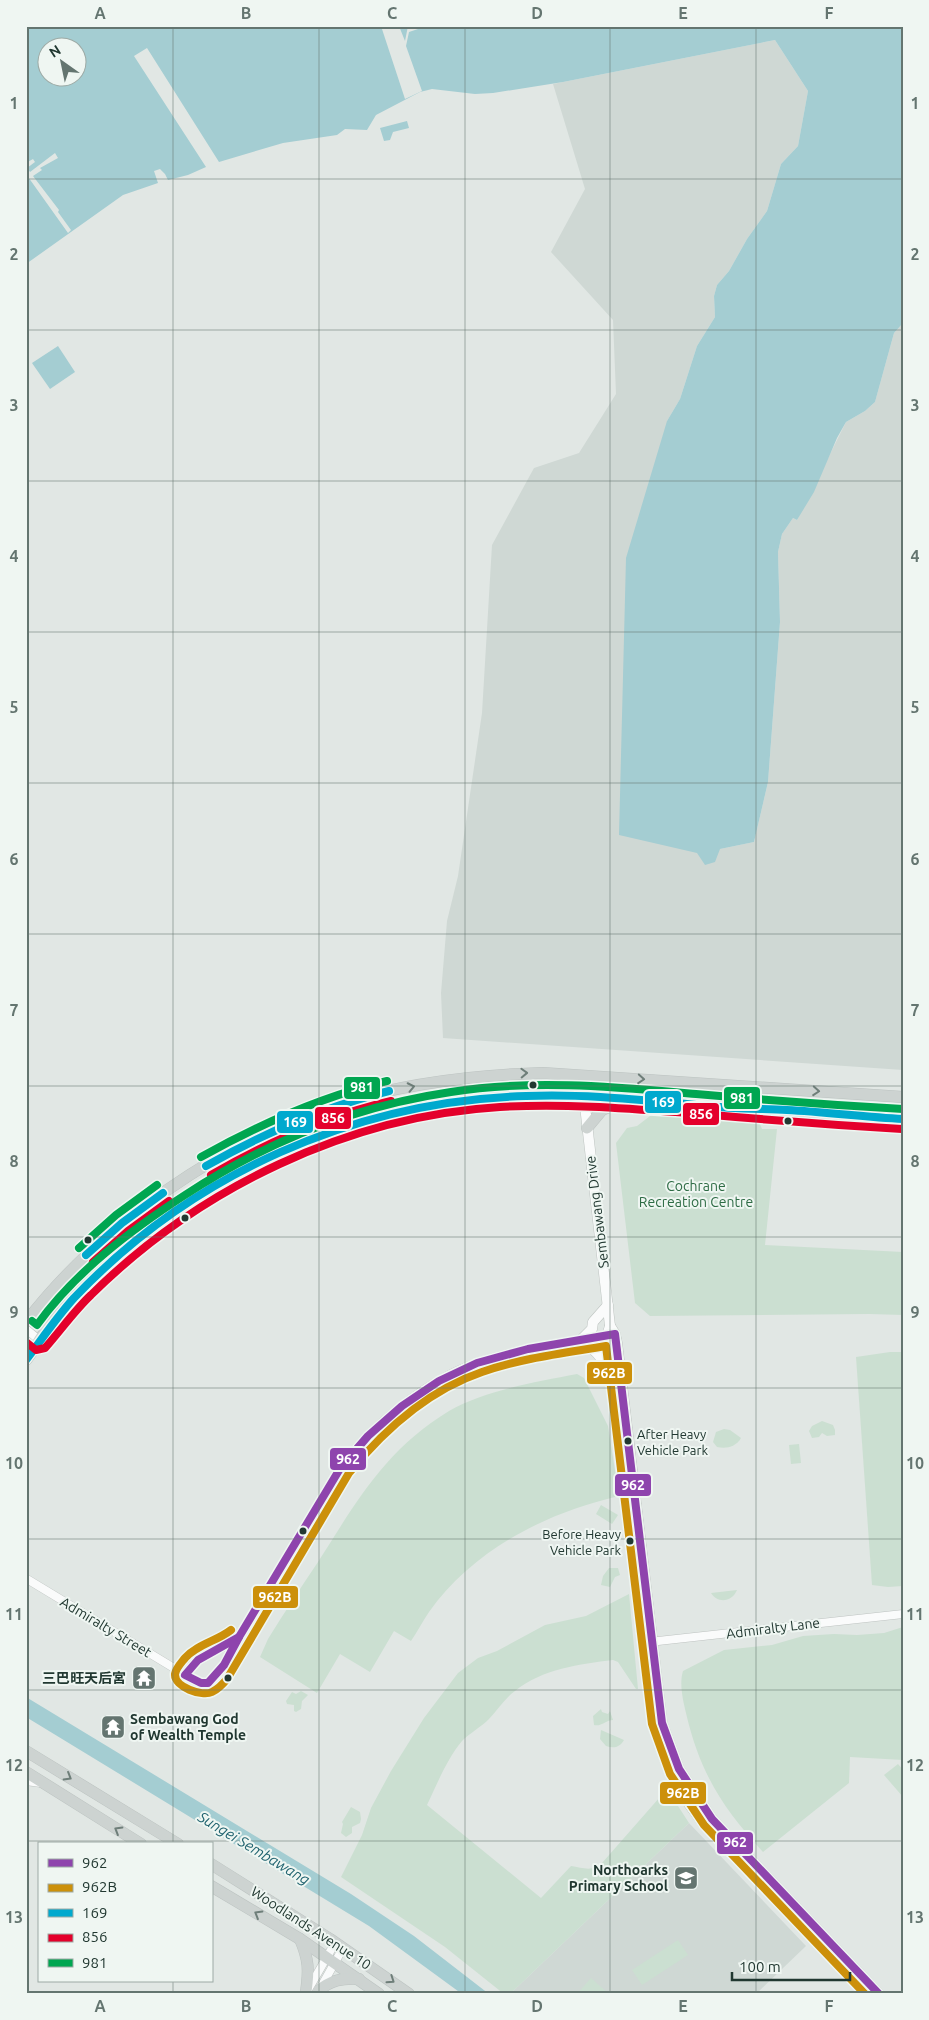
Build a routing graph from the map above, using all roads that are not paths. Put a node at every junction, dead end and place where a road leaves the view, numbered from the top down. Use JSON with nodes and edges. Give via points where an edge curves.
{"nodes":[{"id":1,"x":562,"y":1074,"type":"junction"},
{"id":2,"x":584,"y":1097,"type":"junction"},
{"id":3,"x":903,"y":1097,"type":"edge"},
{"id":4,"x":629,"y":1098,"type":"junction"},
{"id":5,"x":903,"y":1119,"type":"edge"},
{"id":6,"x":587,"y":1128,"type":"junction"},
{"id":7,"x":608,"y":1305,"type":"junction"},
{"id":8,"x":26,"y":1322,"type":"edge"},
{"id":9,"x":26,"y":1329,"type":"edge"},
{"id":10,"x":611,"y":1332,"type":"junction"},
{"id":11,"x":39,"y":1340,"type":"junction"},
{"id":12,"x":581,"y":1340,"type":"junction"},
{"id":13,"x":26,"y":1360,"type":"edge"},
{"id":14,"x":611,"y":1375,"type":"junction"},
{"id":15,"x":28,"y":1579,"type":"dead end"},
{"id":16,"x":903,"y":1614,"type":"edge"},
{"id":17,"x":239,"y":1637,"type":"junction"},
{"id":18,"x":648,"y":1642,"type":"junction"},
{"id":19,"x":185,"y":1675,"type":"junction"},
{"id":20,"x":26,"y":1751,"type":"edge"},
{"id":21,"x":26,"y":1772,"type":"edge"},
{"id":22,"x":26,"y":1781,"type":"edge"},
{"id":23,"x":45,"y":1784,"type":"junction"},
{"id":24,"x":138,"y":1842,"type":"edge"},
{"id":25,"x":175,"y":1842,"type":"edge"},
{"id":26,"x":212,"y":1865,"type":"edge"},
{"id":27,"x":212,"y":1887,"type":"edge"},
{"id":28,"x":300,"y":1939,"type":"junction"},
{"id":29,"x":339,"y":1945,"type":"junction"},
{"id":30,"x":331,"y":1959,"type":"junction"},
{"id":31,"x":360,"y":1980,"type":"junction"},
{"id":32,"x":312,"y":1993,"type":"edge"},
{"id":33,"x":379,"y":1994,"type":"edge"},
{"id":34,"x":409,"y":1994,"type":"edge"},
{"id":35,"x":866,"y":1994,"type":"edge"},
{"id":36,"x":878,"y":1994,"type":"edge"}],
"edges":[{"from":1,"to":2,"type":"main road","via":[[584,1088]]},
{"from":1,"to":3,"type":"main road","one_way":true},
{"from":8,"to":1,"type":"main road","one_way":true,"via":[[72,1270],[122,1223],[176,1184],[249,1141],[300,1118],[373,1095],[444,1080],[505,1074]]},
{"from":2,"to":4,"type":"main road"},
{"from":2,"to":6,"type":"main road","name":"Sembawang Drive"},
{"from":2,"to":11,"type":"main road","via":[[497,1097],[449,1102],[373,1118],[295,1144],[216,1185],[159,1224],[68,1304]]},
{"from":4,"to":5,"type":"main road"},
{"from":4,"to":6,"type":"main road","via":[[602,1110]]},
{"from":6,"to":7,"type":"main road","name":"Sembawang Drive"},
{"from":7,"to":10,"type":"main road","name":"Sembawang Drive"},
{"from":7,"to":12,"type":"main road"},
{"from":9,"to":11,"type":"street"},
{"from":10,"to":12,"type":"street","name":"Admiralty Street"},
{"from":10,"to":14,"type":"main road","name":"Sembawang Drive"},
{"from":10,"to":18,"type":"main road","name":"Sembawang Drive"},
{"from":11,"to":13,"type":"main road"},
{"from":12,"to":14,"type":"main road","via":[[600,1355]]},
{"from":12,"to":17,"type":"street","name":"Admiralty Street","via":[[476,1364],[432,1386],[391,1415],[341,1468]]},
{"from":14,"to":18,"type":"main road","name":"Sembawang Drive"},
{"from":15,"to":19,"type":"street","name":"Admiralty Street"},
{"from":16,"to":18,"type":"street","name":"Admiralty Lane"},
{"from":17,"to":19,"type":"street","name":"Admiralty Street","via":[[228,1646],[199,1657]]},
{"from":17,"to":19,"type":"street","name":"Admiralty Street","via":[[209,1683],[202,1684]]},
{"from":18,"to":35,"type":"main road","name":"Sembawang Drive","via":[[655,1728],[664,1759],[684,1797],[703,1823]]},
{"from":18,"to":36,"type":"main road","name":"Sembawang Drive","via":[[662,1723],[679,1769],[692,1792],[712,1819]]},
{"from":20,"to":25,"type":"main road","one_way":true},
{"from":21,"to":23,"type":"main road"},
{"from":22,"to":23,"type":"street"},
{"from":24,"to":23,"type":"main road","one_way":true},
{"from":26,"to":29,"type":"main road","name":"Woodlands Avenue 10"},
{"from":28,"to":27,"type":"main road","name":"Woodlands Avenue 10","one_way":true},
{"from":28,"to":30,"type":"main road","name":"Woodlands Avenue 10"},
{"from":28,"to":32,"type":"main road","via":[[308,1962]]},
{"from":29,"to":30,"type":"street"},
{"from":29,"to":34,"type":"main road","name":"Woodlands Avenue 10","one_way":true},
{"from":30,"to":31,"type":"main road","name":"Woodlands Avenue 10"},
{"from":30,"to":32,"type":"street"},
{"from":30,"to":32,"type":"street"},
{"from":31,"to":32,"type":"main road","via":[[337,1980]]},
{"from":31,"to":33,"type":"main road","name":"Woodlands Avenue 10"}]}
